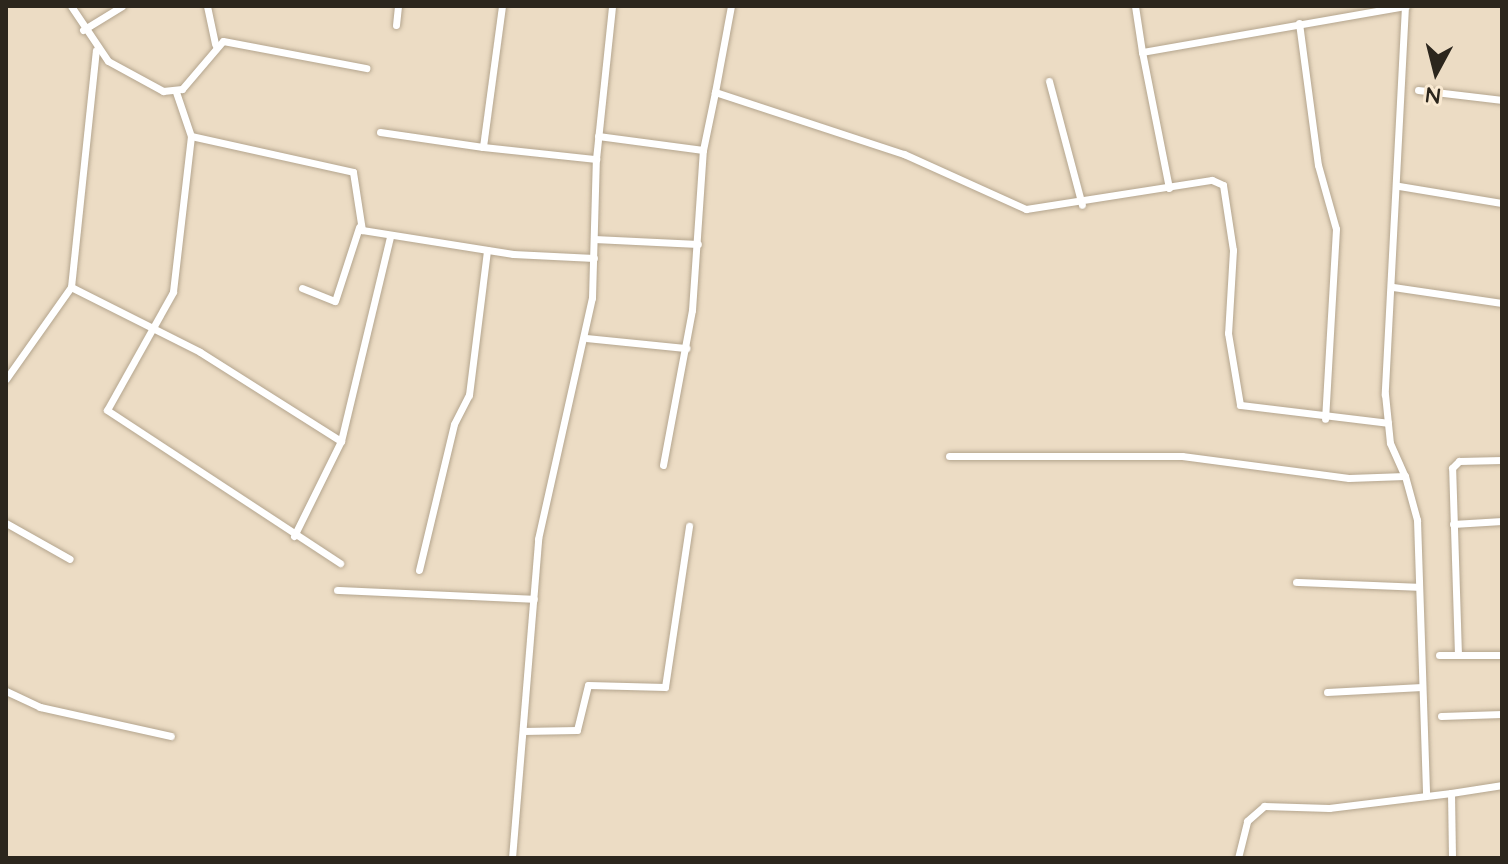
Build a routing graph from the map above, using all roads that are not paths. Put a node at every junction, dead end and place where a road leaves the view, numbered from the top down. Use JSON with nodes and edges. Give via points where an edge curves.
{"nodes":[{"id":1,"x":71,"y":6,"type":"edge"},
{"id":2,"x":122,"y":6,"type":"edge"},
{"id":3,"x":207,"y":6,"type":"edge"},
{"id":4,"x":398,"y":6,"type":"edge"},
{"id":5,"x":502,"y":6,"type":"edge"},
{"id":6,"x":612,"y":6,"type":"edge"},
{"id":7,"x":731,"y":6,"type":"edge"},
{"id":8,"x":1135,"y":6,"type":"edge"},
{"id":9,"x":1405,"y":6,"type":"edge"},
{"id":10,"x":1337,"y":11,"type":"edge"},
{"id":11,"x":1299,"y":23,"type":"junction"},
{"id":12,"x":396,"y":25,"type":"dead end"},
{"id":13,"x":83,"y":30,"type":"junction"},
{"id":14,"x":215,"y":44,"type":"junction"},
{"id":15,"x":96,"y":50,"type":"junction"},
{"id":16,"x":1142,"y":52,"type":"junction"},
{"id":17,"x":366,"y":68,"type":"dead end"},
{"id":18,"x":1049,"y":81,"type":"dead end"},
{"id":19,"x":1418,"y":90,"type":"dead end"},
{"id":20,"x":176,"y":92,"type":"junction"},
{"id":21,"x":715,"y":92,"type":"junction"},
{"id":22,"x":1502,"y":100,"type":"edge"},
{"id":23,"x":380,"y":132,"type":"dead end"},
{"id":24,"x":191,"y":136,"type":"junction"},
{"id":25,"x":598,"y":136,"type":"junction"},
{"id":26,"x":483,"y":147,"type":"junction"},
{"id":27,"x":703,"y":150,"type":"junction"},
{"id":28,"x":596,"y":159,"type":"junction"},
{"id":29,"x":1399,"y":186,"type":"junction"},
{"id":30,"x":1169,"y":188,"type":"junction"},
{"id":31,"x":1502,"y":203,"type":"edge"},
{"id":32,"x":1082,"y":205,"type":"junction"},
{"id":33,"x":359,"y":227,"type":"junction"},
{"id":34,"x":390,"y":237,"type":"junction"},
{"id":35,"x":594,"y":239,"type":"junction"},
{"id":36,"x":698,"y":244,"type":"junction"},
{"id":37,"x":487,"y":250,"type":"junction"},
{"id":38,"x":594,"y":258,"type":"junction"},
{"id":39,"x":71,"y":287,"type":"junction"},
{"id":40,"x":1393,"y":287,"type":"junction"},
{"id":41,"x":302,"y":288,"type":"dead end"},
{"id":42,"x":1502,"y":303,"type":"edge"},
{"id":43,"x":157,"y":329,"type":"junction"},
{"id":44,"x":587,"y":338,"type":"junction"},
{"id":45,"x":686,"y":348,"type":"junction"},
{"id":46,"x":6,"y":379,"type":"edge"},
{"id":47,"x":1325,"y":419,"type":"junction"},
{"id":48,"x":1388,"y":423,"type":"junction"},
{"id":49,"x":341,"y":441,"type":"junction"},
{"id":50,"x":949,"y":456,"type":"dead end"},
{"id":51,"x":1502,"y":460,"type":"edge"},
{"id":52,"x":663,"y":465,"type":"dead end"},
{"id":53,"x":1405,"y":476,"type":"junction"},
{"id":54,"x":1502,"y":521,"type":"edge"},
{"id":55,"x":6,"y":523,"type":"edge"},
{"id":56,"x":1453,"y":524,"type":"junction"},
{"id":57,"x":689,"y":526,"type":"dead end"},
{"id":58,"x":294,"y":536,"type":"junction"},
{"id":59,"x":70,"y":559,"type":"dead end"},
{"id":60,"x":340,"y":563,"type":"dead end"},
{"id":61,"x":419,"y":570,"type":"dead end"},
{"id":62,"x":1296,"y":582,"type":"dead end"},
{"id":63,"x":1419,"y":587,"type":"junction"},
{"id":64,"x":337,"y":590,"type":"dead end"},
{"id":65,"x":534,"y":599,"type":"junction"},
{"id":66,"x":1439,"y":655,"type":"dead end"},
{"id":67,"x":1458,"y":655,"type":"junction"},
{"id":68,"x":1502,"y":655,"type":"edge"},
{"id":69,"x":1422,"y":687,"type":"junction"},
{"id":70,"x":6,"y":691,"type":"edge"},
{"id":71,"x":1327,"y":692,"type":"dead end"},
{"id":72,"x":1502,"y":714,"type":"edge"},
{"id":73,"x":1441,"y":716,"type":"dead end"},
{"id":74,"x":523,"y":731,"type":"junction"},
{"id":75,"x":171,"y":736,"type":"dead end"},
{"id":76,"x":1502,"y":785,"type":"edge"},
{"id":77,"x":1451,"y":793,"type":"junction"},
{"id":78,"x":1426,"y":794,"type":"junction"},
{"id":79,"x":512,"y":858,"type":"edge"},
{"id":80,"x":1238,"y":858,"type":"edge"},
{"id":81,"x":1452,"y":858,"type":"edge"}],
"edges":[{"from":1,"to":13,"type":"street"},
{"from":2,"to":13,"type":"street"},
{"from":3,"to":14,"type":"street"},
{"from":4,"to":12,"type":"street"},
{"from":5,"to":26,"type":"street"},
{"from":6,"to":25,"type":"street"},
{"from":7,"to":21,"type":"street"},
{"from":8,"to":16,"type":"street"},
{"from":9,"to":10,"type":"street"},
{"from":9,"to":29,"type":"street"},
{"from":10,"to":11,"type":"street"},
{"from":11,"to":16,"type":"street"},
{"from":11,"to":47,"type":"street","via":[[1318,165],[1336,229]]},
{"from":13,"to":15,"type":"street"},
{"from":14,"to":17,"type":"street","via":[[242,41]]},
{"from":14,"to":20,"type":"street"},
{"from":15,"to":20,"type":"street","via":[[132,79]]},
{"from":15,"to":39,"type":"street"},
{"from":16,"to":30,"type":"street"},
{"from":18,"to":32,"type":"street"},
{"from":19,"to":22,"type":"street"},
{"from":20,"to":24,"type":"street"},
{"from":21,"to":27,"type":"street"},
{"from":21,"to":32,"type":"street","via":[[904,154],[1010,206]]},
{"from":23,"to":26,"type":"street"},
{"from":24,"to":33,"type":"street","via":[[353,172]]},
{"from":24,"to":43,"type":"street","via":[[173,292]]},
{"from":25,"to":27,"type":"street"},
{"from":25,"to":28,"type":"street"},
{"from":26,"to":28,"type":"street"},
{"from":27,"to":36,"type":"street"},
{"from":28,"to":35,"type":"street"},
{"from":29,"to":31,"type":"street"},
{"from":29,"to":40,"type":"street"},
{"from":30,"to":32,"type":"street"},
{"from":30,"to":47,"type":"street","via":[[1212,180],[1228,193],[1228,333],[1240,405]]},
{"from":33,"to":34,"type":"street"},
{"from":33,"to":41,"type":"street","via":[[335,301]]},
{"from":34,"to":37,"type":"street"},
{"from":34,"to":49,"type":"street"},
{"from":35,"to":36,"type":"street"},
{"from":35,"to":38,"type":"street"},
{"from":36,"to":45,"type":"street"},
{"from":37,"to":38,"type":"street"},
{"from":37,"to":61,"type":"street","via":[[469,395],[454,424]]},
{"from":38,"to":44,"type":"street"},
{"from":39,"to":43,"type":"street"},
{"from":39,"to":46,"type":"street"},
{"from":40,"to":42,"type":"street"},
{"from":40,"to":48,"type":"street"},
{"from":43,"to":49,"type":"street"},
{"from":43,"to":58,"type":"street","via":[[107,410]]},
{"from":44,"to":45,"type":"street"},
{"from":44,"to":65,"type":"street","via":[[538,539]]},
{"from":45,"to":52,"type":"street"},
{"from":47,"to":48,"type":"street"},
{"from":48,"to":53,"type":"street"},
{"from":49,"to":58,"type":"street"},
{"from":50,"to":53,"type":"street","via":[[1182,456],[1349,478]]},
{"from":51,"to":56,"type":"street","via":[[1454,463]]},
{"from":53,"to":63,"type":"street","via":[[1416,504]]},
{"from":54,"to":56,"type":"street"},
{"from":55,"to":59,"type":"street"},
{"from":56,"to":67,"type":"street"},
{"from":57,"to":74,"type":"street","via":[[665,687],[588,685],[577,730]]},
{"from":58,"to":60,"type":"street"},
{"from":62,"to":63,"type":"street"},
{"from":63,"to":69,"type":"street"},
{"from":64,"to":65,"type":"street"},
{"from":65,"to":74,"type":"street"},
{"from":66,"to":67,"type":"street"},
{"from":67,"to":68,"type":"street"},
{"from":69,"to":71,"type":"street"},
{"from":69,"to":78,"type":"street"},
{"from":70,"to":75,"type":"street","via":[[38,707]]},
{"from":72,"to":73,"type":"street"},
{"from":74,"to":79,"type":"street"},
{"from":76,"to":77,"type":"street"},
{"from":77,"to":78,"type":"street"},
{"from":77,"to":81,"type":"street"},
{"from":78,"to":80,"type":"street","via":[[1343,807],[1264,806],[1247,821]]}]}
